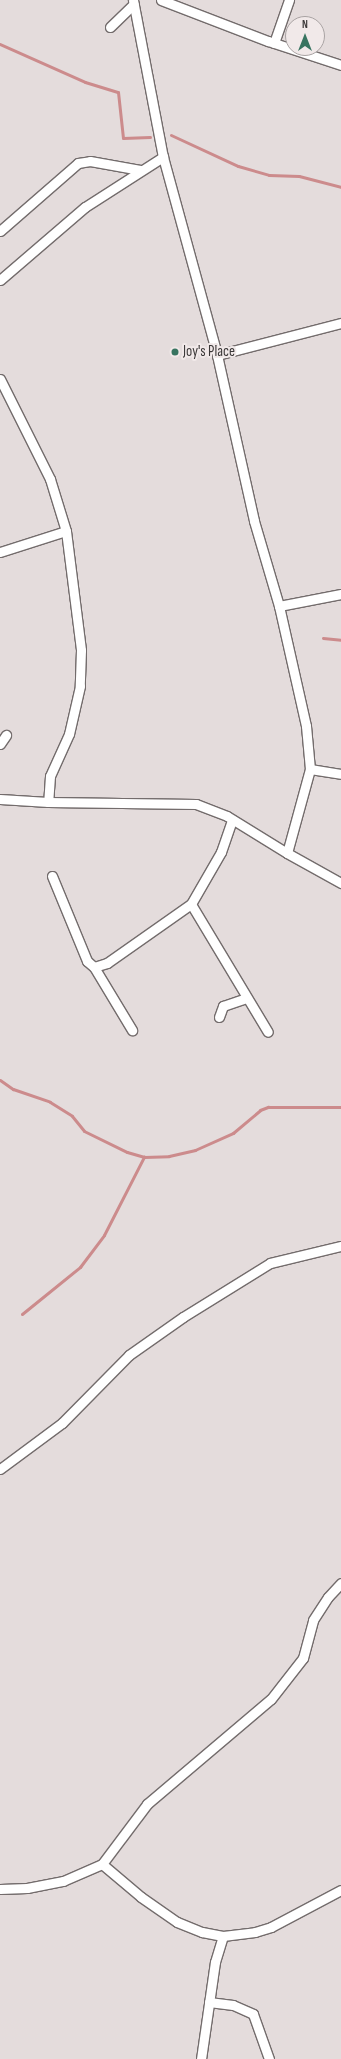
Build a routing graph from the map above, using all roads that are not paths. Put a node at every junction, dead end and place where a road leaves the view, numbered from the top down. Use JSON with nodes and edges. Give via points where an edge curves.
{"nodes":[{"id":1,"x":161,"y":0,"type":"edge"},
{"id":2,"x":289,"y":0,"type":"edge"},
{"id":3,"x":134,"y":2,"type":"edge"},
{"id":4,"x":110,"y":27,"type":"dead end"},
{"id":5,"x":274,"y":43,"type":"junction"},
{"id":6,"x":341,"y":65,"type":"edge"},
{"id":7,"x":163,"y":157,"type":"junction"},
{"id":8,"x":140,"y":170,"type":"junction"},
{"id":9,"x":0,"y":231,"type":"edge"},
{"id":10,"x":0,"y":280,"type":"edge"},
{"id":11,"x":341,"y":323,"type":"edge"},
{"id":12,"x":217,"y":354,"type":"junction"},
{"id":13,"x":0,"y":379,"type":"edge"},
{"id":14,"x":66,"y":531,"type":"junction"},
{"id":15,"x":0,"y":552,"type":"edge"},
{"id":16,"x":341,"y":594,"type":"edge"},
{"id":17,"x":279,"y":606,"type":"junction"},
{"id":18,"x":6,"y":735,"type":"dead end"},
{"id":19,"x":0,"y":744,"type":"edge"},
{"id":20,"x":310,"y":769,"type":"junction"},
{"id":21,"x":341,"y":774,"type":"edge"},
{"id":22,"x":0,"y":799,"type":"edge"},
{"id":23,"x":48,"y":802,"type":"junction"},
{"id":24,"x":232,"y":820,"type":"junction"},
{"id":25,"x":287,"y":853,"type":"junction"},
{"id":26,"x":52,"y":876,"type":"dead end"},
{"id":27,"x":341,"y":883,"type":"edge"},
{"id":28,"x":191,"y":904,"type":"junction"},
{"id":29,"x":94,"y":967,"type":"junction"},
{"id":30,"x":246,"y":998,"type":"junction"},
{"id":31,"x":219,"y":1017,"type":"dead end"},
{"id":32,"x":132,"y":1030,"type":"dead end"},
{"id":33,"x":268,"y":1032,"type":"dead end"},
{"id":34,"x":341,"y":1246,"type":"edge"},
{"id":35,"x":0,"y":1469,"type":"edge"},
{"id":36,"x":341,"y":1583,"type":"edge"},
{"id":37,"x":102,"y":1864,"type":"junction"},
{"id":38,"x":0,"y":1889,"type":"edge"},
{"id":39,"x":341,"y":1890,"type":"edge"},
{"id":40,"x":224,"y":1936,"type":"junction"},
{"id":41,"x":209,"y":2002,"type":"junction"},
{"id":42,"x":201,"y":2059,"type":"edge"},
{"id":43,"x":268,"y":2059,"type":"edge"}],
"edges":[{"from":1,"to":5,"type":"street"},
{"from":2,"to":5,"type":"street"},
{"from":3,"to":4,"type":"street"},
{"from":3,"to":7,"type":"street"},
{"from":5,"to":6,"type":"street"},
{"from":7,"to":8,"type":"street"},
{"from":7,"to":12,"type":"street"},
{"from":8,"to":9,"type":"street","via":[[90,161],[73,165],[33,205]]},
{"from":8,"to":10,"type":"street","via":[[81,211]]},
{"from":11,"to":12,"type":"street"},
{"from":12,"to":17,"type":"street","via":[[254,521]]},
{"from":13,"to":14,"type":"street","via":[[50,479]]},
{"from":14,"to":15,"type":"street"},
{"from":14,"to":23,"type":"street","via":[[81,650],[80,686],[69,734],[50,776]]},
{"from":16,"to":17,"type":"street"},
{"from":17,"to":20,"type":"street","via":[[306,726]]},
{"from":18,"to":19,"type":"street"},
{"from":20,"to":21,"type":"street"},
{"from":20,"to":25,"type":"street"},
{"from":22,"to":23,"type":"street"},
{"from":23,"to":24,"type":"street","via":[[196,804]]},
{"from":24,"to":25,"type":"street"},
{"from":24,"to":28,"type":"street","via":[[221,852]]},
{"from":25,"to":27,"type":"street"},
{"from":26,"to":29,"type":"street","via":[[87,961]]},
{"from":28,"to":29,"type":"street","via":[[107,963]]},
{"from":28,"to":30,"type":"street"},
{"from":29,"to":32,"type":"street"},
{"from":30,"to":31,"type":"street","via":[[223,1006]]},
{"from":30,"to":33,"type":"street"},
{"from":34,"to":35,"type":"street","via":[[270,1263],[183,1317],[128,1355],[62,1423]]},
{"from":36,"to":37,"type":"street","via":[[313,1620],[303,1658],[271,1699],[147,1804]]},
{"from":37,"to":38,"type":"street","via":[[63,1881],[27,1888]]},
{"from":37,"to":40,"type":"street","via":[[141,1897],[177,1922],[202,1932]]},
{"from":39,"to":40,"type":"street","via":[[271,1927]]},
{"from":40,"to":41,"type":"street","via":[[215,1962]]},
{"from":41,"to":42,"type":"street"},
{"from":41,"to":43,"type":"street","via":[[233,2006],[253,2014]]}]}
